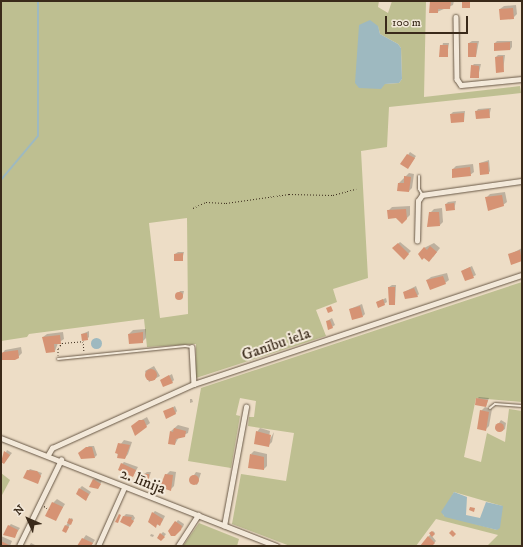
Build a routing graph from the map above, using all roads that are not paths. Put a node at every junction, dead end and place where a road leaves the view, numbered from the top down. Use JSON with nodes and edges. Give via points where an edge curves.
{"nodes":[{"id":1,"x":456,"y":17,"type":"dead end"},
{"id":2,"x":522,"y":79,"type":"edge"},
{"id":3,"x":419,"y":176,"type":"dead end"},
{"id":4,"x":522,"y":181,"type":"edge"},
{"id":5,"x":422,"y":195,"type":"junction"},
{"id":6,"x":417,"y":241,"type":"dead end"},
{"id":7,"x":522,"y":275,"type":"edge"},
{"id":8,"x":192,"y":347,"type":"joint"},
{"id":9,"x":58,"y":359,"type":"road end"},
{"id":10,"x":194,"y":384,"type":"junction"},
{"id":11,"x":522,"y":406,"type":"edge"},
{"id":12,"x":246,"y":407,"type":"dead end"},
{"id":13,"x":490,"y":408,"type":"dead end"},
{"id":14,"x":1,"y":438,"type":"edge"},
{"id":15,"x":48,"y":455,"type":"junction"},
{"id":16,"x":61,"y":460,"type":"junction"},
{"id":17,"x":124,"y":488,"type":"junction"},
{"id":18,"x":198,"y":515,"type":"junction"},
{"id":19,"x":224,"y":526,"type":"junction"},
{"id":20,"x":19,"y":546,"type":"edge"},
{"id":21,"x":98,"y":546,"type":"edge"},
{"id":22,"x":178,"y":546,"type":"edge"},
{"id":23,"x":277,"y":546,"type":"edge"}],
"edges":[{"from":1,"to":2,"type":"street","via":[[457,79],[461,85]]},
{"from":3,"to":5,"type":"lane","via":[[419,189]]},
{"from":4,"to":5,"type":"street"},
{"from":5,"to":6,"type":"street","via":[[418,201]]},
{"from":7,"to":10,"type":"street","name":"Ganību iela"},
{"from":8,"to":9,"type":"lane"},
{"from":8,"to":10,"type":"street"},
{"from":10,"to":15,"type":"street","name":"Ganību iela","via":[[52,448]]},
{"from":11,"to":13,"type":"lane","via":[[495,404]]},
{"from":12,"to":19,"type":"street"},
{"from":14,"to":15,"type":"street","name":"2. līnija"},
{"from":15,"to":16,"type":"street","name":"2. līnija"},
{"from":16,"to":17,"type":"street","name":"2. līnija"},
{"from":16,"to":20,"type":"street"},
{"from":17,"to":18,"type":"street","name":"2. līnija"},
{"from":17,"to":21,"type":"street"},
{"from":18,"to":19,"type":"street","name":"2. līnija"},
{"from":18,"to":22,"type":"street"},
{"from":19,"to":23,"type":"street","name":"2. līnija"}]}
